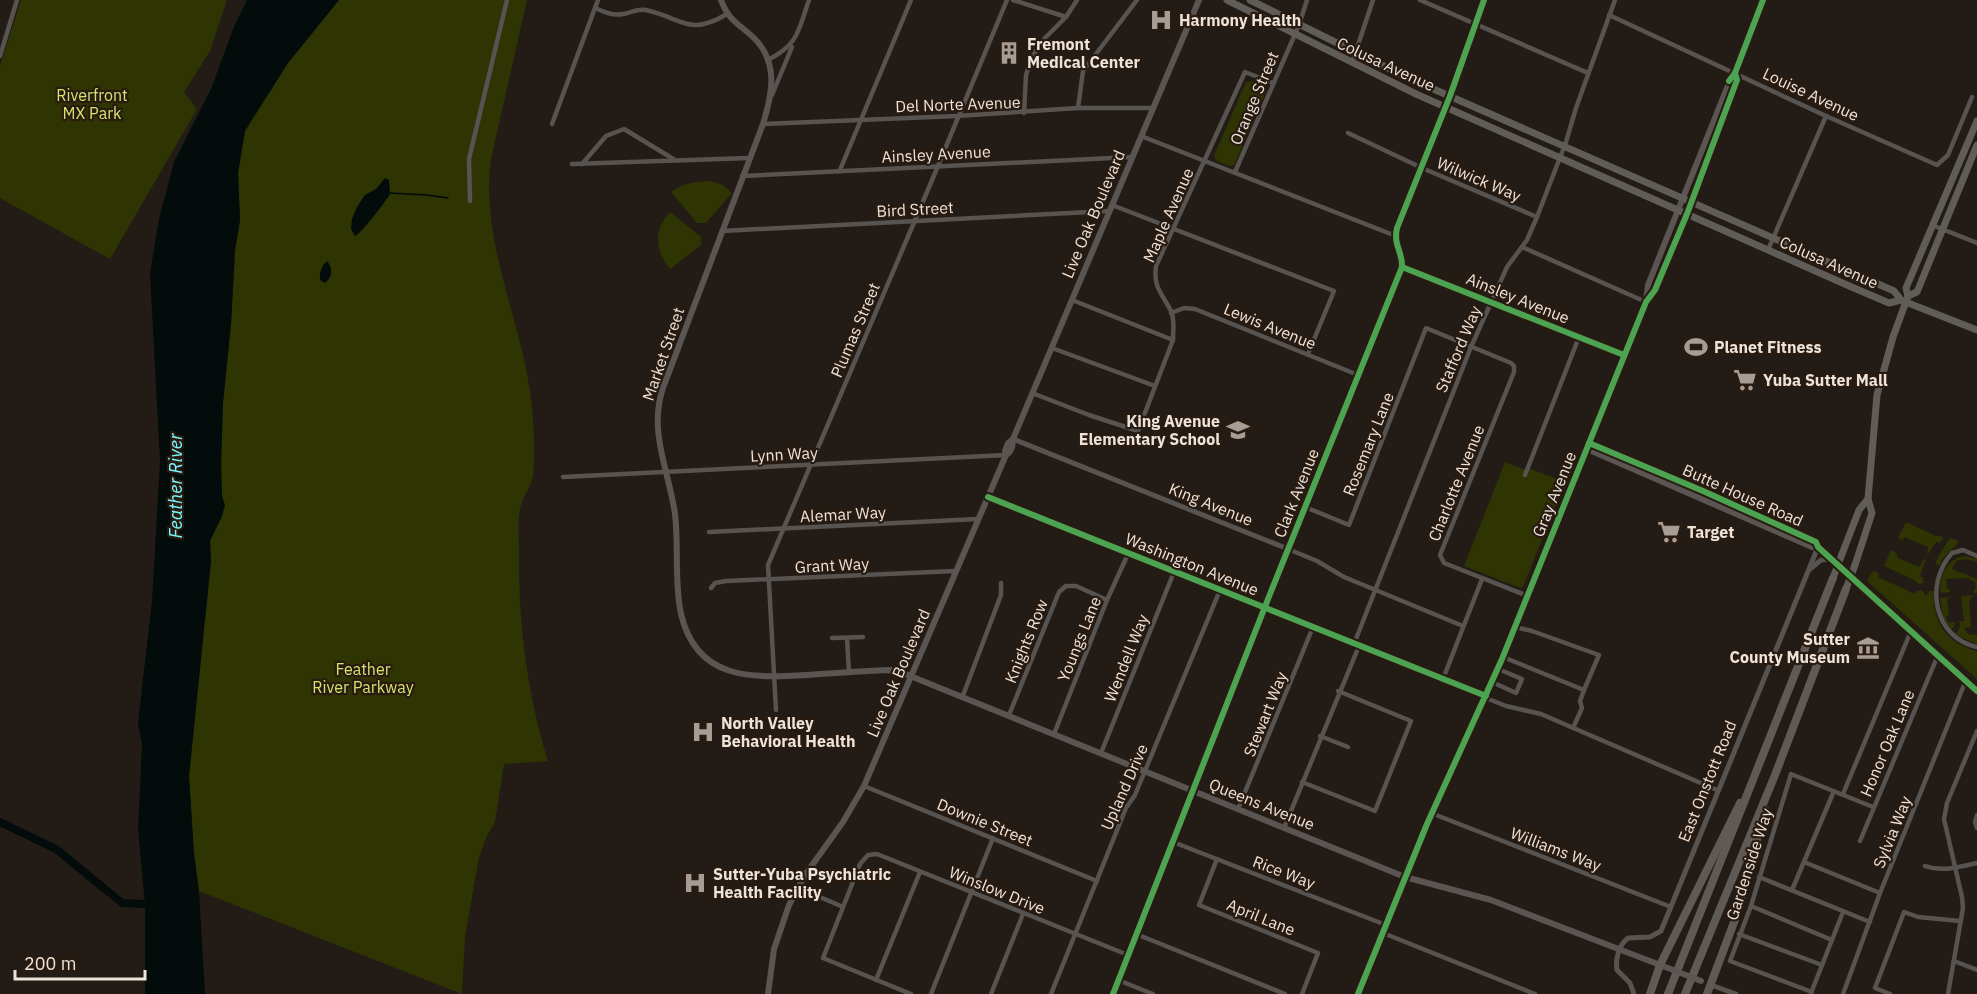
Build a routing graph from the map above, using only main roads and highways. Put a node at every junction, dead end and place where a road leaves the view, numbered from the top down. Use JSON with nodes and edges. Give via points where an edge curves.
{"nodes":[{"id":1,"x":721,"y":0,"type":"edge"},
{"id":2,"x":1199,"y":0,"type":"edge"},
{"id":3,"x":1227,"y":0,"type":"edge"},
{"id":4,"x":1250,"y":0,"type":"edge"},
{"id":5,"x":1763,"y":0,"type":"edge"},
{"id":6,"x":1736,"y":73,"type":"junction"},
{"id":7,"x":1977,"y":121,"type":"edge"},
{"id":8,"x":1977,"y":145,"type":"edge"},
{"id":9,"x":1682,"y":199,"type":"junction"},
{"id":10,"x":1691,"y":202,"type":"junction"},
{"id":11,"x":1678,"y":210,"type":"junction"},
{"id":12,"x":1687,"y":214,"type":"junction"},
{"id":13,"x":1905,"y":299,"type":"junction"},
{"id":14,"x":1646,"y":302,"type":"junction"},
{"id":15,"x":1977,"y":330,"type":"edge"},
{"id":16,"x":1588,"y":446,"type":"junction"},
{"id":17,"x":1868,"y":499,"type":"junction"},
{"id":18,"x":1833,"y":578,"type":"joint"},
{"id":19,"x":1846,"y":590,"type":"joint"},
{"id":20,"x":774,"y":677,"type":"joint"},
{"id":21,"x":911,"y":677,"type":"junction"},
{"id":22,"x":1977,"y":691,"type":"edge"},
{"id":23,"x":1762,"y":758,"type":"junction"},
{"id":24,"x":1775,"y":775,"type":"junction"},
{"id":25,"x":1405,"y":877,"type":"junction"},
{"id":26,"x":1664,"y":967,"type":"junction"},
{"id":27,"x":1711,"y":985,"type":"junction"},
{"id":28,"x":768,"y":994,"type":"edge"},
{"id":29,"x":1650,"y":994,"type":"edge"},
{"id":30,"x":1668,"y":994,"type":"edge"},
{"id":31,"x":1685,"y":994,"type":"edge"},
{"id":32,"x":1707,"y":994,"type":"edge"}],
"edges":[{"from":1,"to":20,"type":"main road","name":"Market Street","via":[[737,26],[754,39],[768,60],[772,76],[770,100],[663,388],[657,425],[675,513],[681,612],[688,633],[700,650],[722,668],[747,676]]},
{"from":2,"to":21,"type":"main road","name":"Live Oak Boulevard"},
{"from":3,"to":11,"type":"highway","name":"Colusa Avenue","via":[[1446,107]]},
{"from":4,"to":9,"type":"highway","name":"Colusa Avenue","via":[[1355,53]]},
{"from":5,"to":6,"type":"main road","name":"Gray Avenue"},
{"from":6,"to":9,"type":"main road","name":"Gray Avenue"},
{"from":6,"to":10,"type":"main road","name":"Gray Avenue","via":[[1737,80]]},
{"from":7,"to":13,"type":"highway","via":[[1906,288]]},
{"from":8,"to":13,"type":"highway","via":[[1917,292]]},
{"from":9,"to":10,"type":"highway","name":"Colusa Avenue"},
{"from":9,"to":11,"type":"main road","name":"Gray Avenue"},
{"from":10,"to":12,"type":"main road","name":"Gray Avenue"},
{"from":10,"to":13,"type":"highway","name":"Colusa Avenue"},
{"from":11,"to":12,"type":"highway","name":"Colusa Avenue"},
{"from":11,"to":14,"type":"main road","name":"Gray Avenue","via":[[1648,285]]},
{"from":12,"to":13,"type":"highway","name":"Colusa Avenue","via":[[1889,303]]},
{"from":12,"to":14,"type":"main road","name":"Gray Avenue","via":[[1655,290]]},
{"from":13,"to":15,"type":"highway"},
{"from":13,"to":17,"type":"highway","via":[[1877,395]]},
{"from":14,"to":16,"type":"main road","name":"Gray Avenue"},
{"from":16,"to":22,"type":"main road","name":"Butte House Road","via":[[1816,542]]},
{"from":16,"to":25,"type":"main road","name":"Gray Avenue","via":[[1498,669]]},
{"from":17,"to":18,"type":"highway","bridge":true,"via":[[1859,510]]},
{"from":17,"to":19,"type":"highway","bridge":true,"via":[[1872,513]]},
{"from":18,"to":23,"type":"highway"},
{"from":19,"to":24,"type":"highway"},
{"from":20,"to":21,"type":"main road","name":"Queens Avenue","via":[[894,670]]},
{"from":21,"to":25,"type":"main road","name":"Queens Avenue"},
{"from":21,"to":28,"type":"main road","name":"Live Oak Boulevard","via":[[864,786],[797,887],[784,915],[770,969]]},
{"from":23,"to":26,"type":"highway","via":[[1692,896]]},
{"from":23,"to":30,"type":"highway"},
{"from":24,"to":27,"type":"highway","via":[[1742,901]]},
{"from":24,"to":31,"type":"highway"},
{"from":25,"to":26,"type":"main road","name":"Queens Avenue","via":[[1491,900]]},
{"from":26,"to":27,"type":"main road","name":"Queens Avenue","bridge":true},
{"from":26,"to":29,"type":"highway"},
{"from":27,"to":32,"type":"highway"}]}
